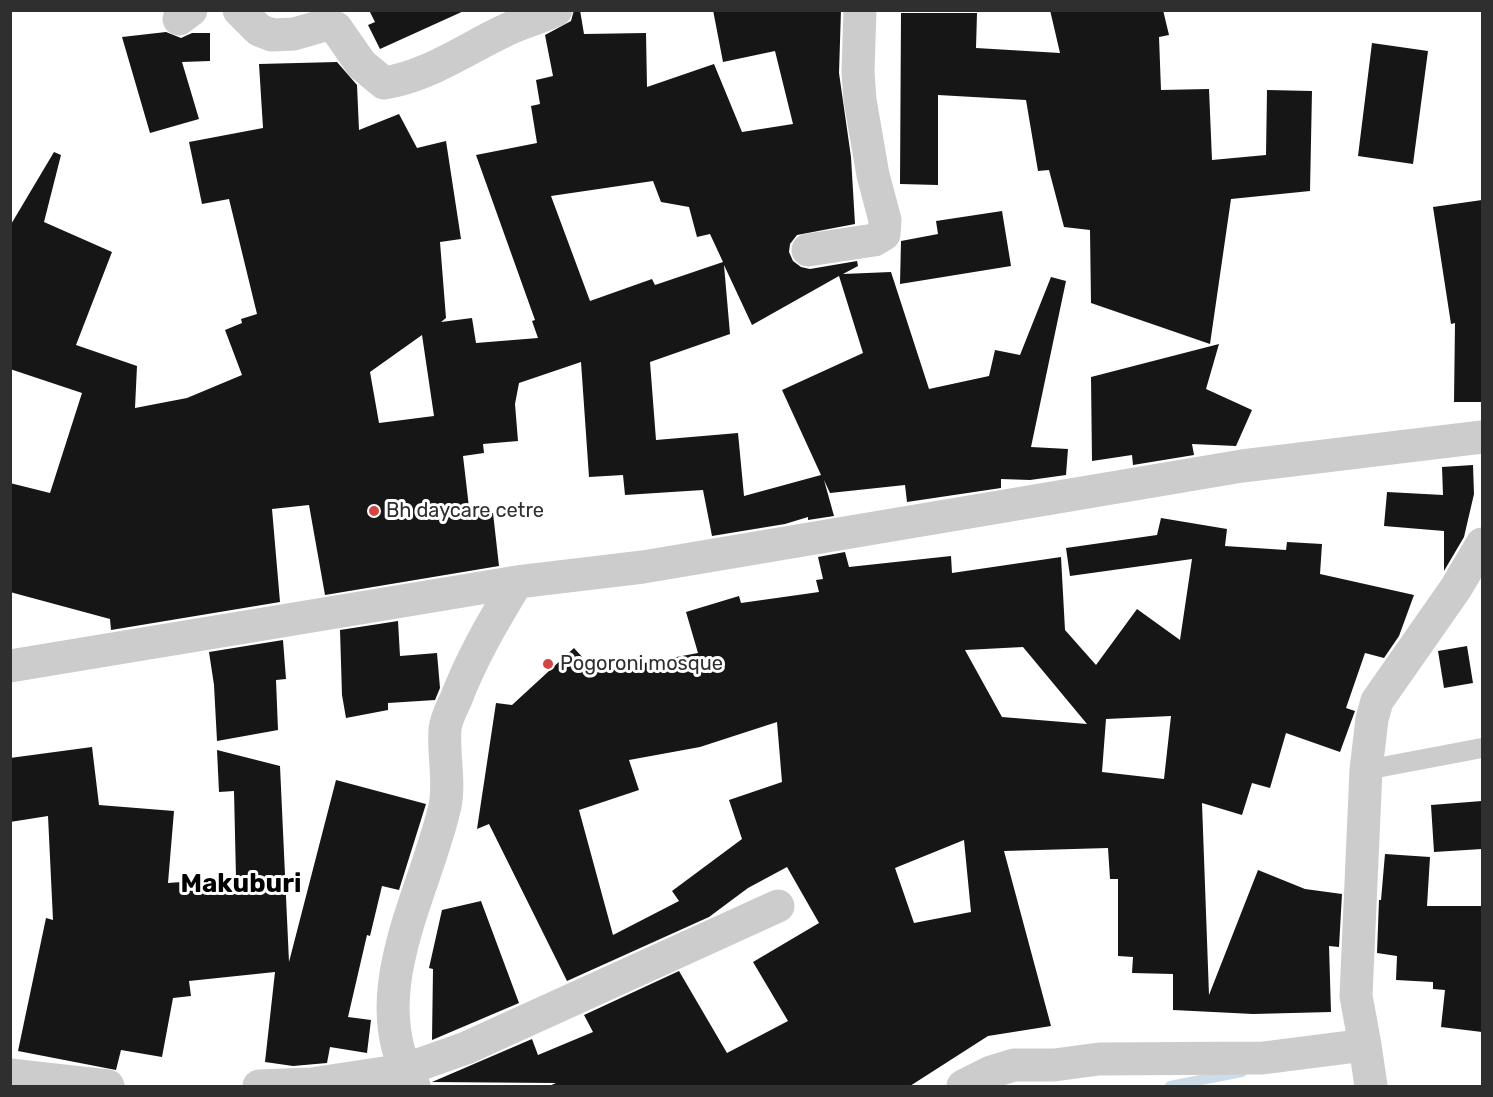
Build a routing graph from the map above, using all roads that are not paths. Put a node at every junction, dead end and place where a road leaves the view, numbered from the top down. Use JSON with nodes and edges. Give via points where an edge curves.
{"nodes":[{"id":1,"x":239,"y":10,"type":"edge"},
{"id":2,"x":556,"y":10,"type":"edge"},
{"id":3,"x":860,"y":10,"type":"edge"},
{"id":4,"x":808,"y":250,"type":"dead end"},
{"id":5,"x":1482,"y":437,"type":"edge"},
{"id":6,"x":1482,"y":544,"type":"edge"},
{"id":7,"x":518,"y":582,"type":"junction"},
{"id":8,"x":10,"y":666,"type":"edge"},
{"id":9,"x":1482,"y":748,"type":"edge"},
{"id":10,"x":1366,"y":770,"type":"junction"},
{"id":11,"x":778,"y":906,"type":"dead end"},
{"id":12,"x":1365,"y":1045,"type":"junction"},
{"id":13,"x":10,"y":1075,"type":"edge"},
{"id":14,"x":409,"y":1078,"type":"edge"},
{"id":15,"x":108,"y":1086,"type":"edge"},
{"id":16,"x":259,"y":1086,"type":"edge"},
{"id":17,"x":963,"y":1086,"type":"edge"},
{"id":18,"x":1371,"y":1086,"type":"edge"}],
"edges":[{"from":1,"to":2,"type":"street","via":[[259,30],[272,35],[294,34],[325,25],[336,28],[361,64],[384,83],[438,65]]},
{"from":3,"to":4,"type":"street","via":[[860,100],[885,220],[884,234],[874,240]]},
{"from":5,"to":7,"type":"street","via":[[1242,466],[644,567]]},
{"from":6,"to":10,"type":"street","via":[[1377,701]]},
{"from":7,"to":8,"type":"street"},
{"from":7,"to":14,"type":"street","via":[[466,672],[445,727],[445,805],[397,960],[396,1047]]},
{"from":9,"to":10,"type":"lane"},
{"from":10,"to":12,"type":"street","via":[[1356,996]]},
{"from":11,"to":14,"type":"street","via":[[466,1048]]},
{"from":12,"to":17,"type":"street","via":[[1263,1058],[1099,1059],[1014,1065]]},
{"from":12,"to":18,"type":"street"},
{"from":13,"to":15,"type":"street"},
{"from":14,"to":16,"type":"street"}]}
